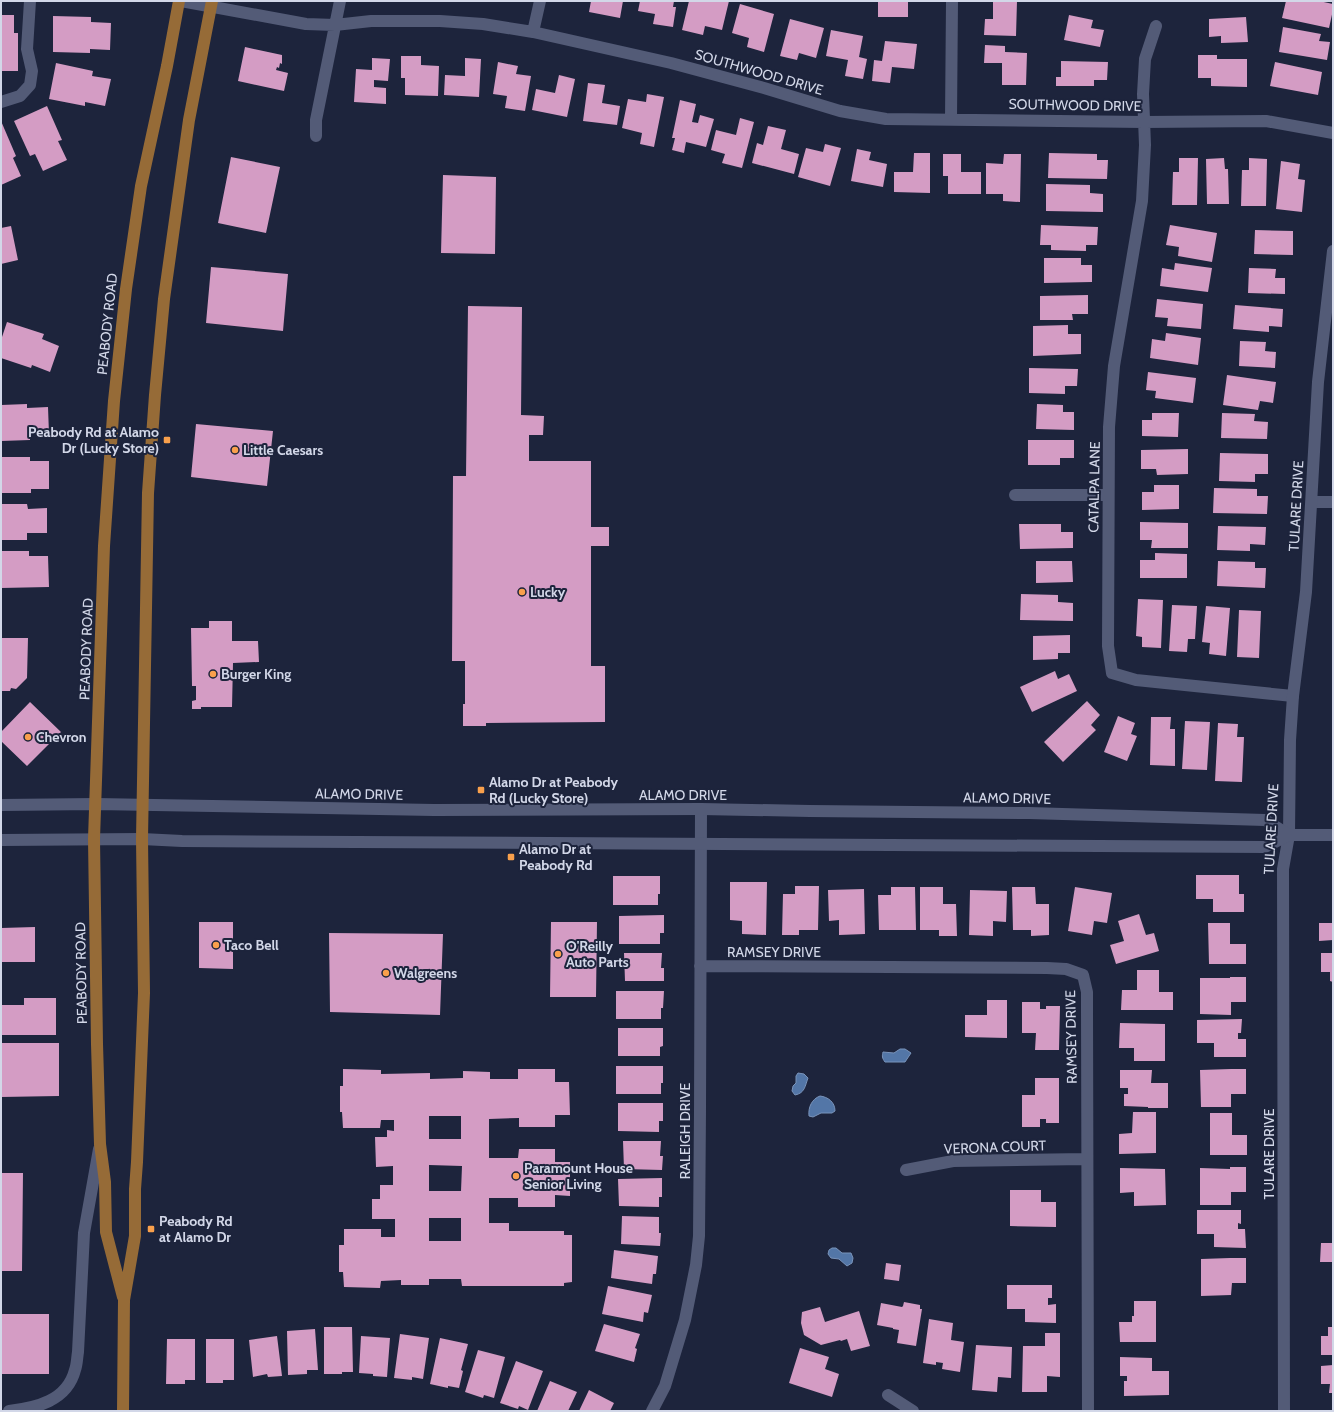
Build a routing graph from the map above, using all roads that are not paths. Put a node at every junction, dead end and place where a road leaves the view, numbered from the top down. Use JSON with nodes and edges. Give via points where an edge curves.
{"nodes":[{"id":1,"x":30,"y":1,"type":"edge"},
{"id":2,"x":180,"y":1,"type":"edge"},
{"id":3,"x":340,"y":1,"type":"edge"},
{"id":4,"x":540,"y":1,"type":"edge"},
{"id":5,"x":952,"y":1,"type":"edge"},
{"id":6,"x":211,"y":4,"type":"edge"},
{"id":7,"x":335,"y":25,"type":"junction"},
{"id":8,"x":1156,"y":26,"type":"dead end"},
{"id":9,"x":533,"y":32,"type":"junction"},
{"id":10,"x":1,"y":102,"type":"edge"},
{"id":11,"x":951,"y":119,"type":"junction"},
{"id":12,"x":1144,"y":122,"type":"junction"},
{"id":13,"x":1333,"y":133,"type":"edge"},
{"id":14,"x":316,"y":136,"type":"dead end"},
{"id":15,"x":1333,"y":251,"type":"edge"},
{"id":16,"x":1015,"y":495,"type":"dead end"},
{"id":17,"x":1108,"y":495,"type":"junction"},
{"id":18,"x":1312,"y":502,"type":"junction"},
{"id":19,"x":1333,"y":502,"type":"edge"},
{"id":20,"x":1293,"y":696,"type":"junction"},
{"id":21,"x":96,"y":804,"type":"junction"},
{"id":22,"x":1,"y":805,"type":"edge"},
{"id":23,"x":144,"y":805,"type":"junction"},
{"id":24,"x":701,"y":810,"type":"junction"},
{"id":25,"x":1288,"y":835,"type":"junction"},
{"id":26,"x":1333,"y":835,"type":"edge"},
{"id":27,"x":94,"y":839,"type":"junction"},
{"id":28,"x":142,"y":839,"type":"junction"},
{"id":29,"x":1,"y":840,"type":"edge"},
{"id":30,"x":701,"y":843,"type":"junction"},
{"id":31,"x":700,"y":966,"type":"junction"},
{"id":32,"x":100,"y":1144,"type":"junction"},
{"id":33,"x":1086,"y":1159,"type":"junction"},
{"id":34,"x":906,"y":1170,"type":"dead end"},
{"id":35,"x":124,"y":1300,"type":"junction"},
{"id":36,"x":888,"y":1395,"type":"dead end"},
{"id":37,"x":9,"y":1411,"type":"edge"},
{"id":38,"x":123,"y":1411,"type":"edge"},
{"id":39,"x":652,"y":1411,"type":"edge"},
{"id":40,"x":913,"y":1411,"type":"edge"},
{"id":41,"x":1088,"y":1411,"type":"edge"},
{"id":42,"x":1284,"y":1411,"type":"edge"}],
"edges":[{"from":1,"to":10,"type":"street","via":[[27,49],[32,71],[30,85],[20,96]]},
{"from":2,"to":6,"type":"street","name":"SOUTHWOOD DRIVE"},
{"from":2,"to":21,"type":"main road","name":"PEABODY ROAD","via":[[140,186],[114,401],[104,546]]},
{"from":3,"to":7,"type":"street"},
{"from":4,"to":9,"type":"street"},
{"from":5,"to":11,"type":"street"},
{"from":6,"to":7,"type":"street","name":"SOUTHWOOD DRIVE","via":[[306,24]]},
{"from":6,"to":23,"type":"main road","name":"PEABODY ROAD","via":[[188,128],[164,299],[155,395],[148,493]]},
{"from":7,"to":9,"type":"street","name":"SOUTHWOOD DRIVE","via":[[371,21],[440,21],[483,24]]},
{"from":7,"to":14,"type":"street","via":[[316,120]]},
{"from":8,"to":12,"type":"street","name":"CATALPA LANE","via":[[1145,59]]},
{"from":9,"to":11,"type":"street","name":"SOUTHWOOD DRIVE","via":[[671,63],[840,111],[886,119]]},
{"from":11,"to":12,"type":"street","name":"SOUTHWOOD DRIVE"},
{"from":12,"to":13,"type":"street","name":"SOUTHWOOD DRIVE","via":[[1266,121]]},
{"from":12,"to":17,"type":"street","name":"CATALPA LANE","via":[[1142,201],[1114,366],[1109,426]]},
{"from":15,"to":18,"type":"street","name":"TULARE DRIVE","via":[[1318,382]]},
{"from":16,"to":17,"type":"street"},
{"from":17,"to":20,"type":"street","name":"CATALPA LANE","via":[[1108,646],[1112,673],[1136,680]]},
{"from":18,"to":19,"type":"street"},
{"from":18,"to":20,"type":"street","name":"TULARE DRIVE","via":[[1306,592]]},
{"from":20,"to":25,"type":"street","name":"TULARE DRIVE"},
{"from":21,"to":22,"type":"street","name":"ALAMO DRIVE"},
{"from":21,"to":23,"type":"street","name":"ALAMO DRIVE"},
{"from":21,"to":27,"type":"main road","name":"PEABODY ROAD"},
{"from":23,"to":24,"type":"street","name":"ALAMO DRIVE","via":[[434,810]]},
{"from":23,"to":28,"type":"main road","name":"PEABODY ROAD"},
{"from":24,"to":25,"type":"street","name":"ALAMO DRIVE","via":[[1029,813],[1265,820]]},
{"from":24,"to":30,"type":"street","name":"RALEIGH DRIVE"},
{"from":25,"to":26,"type":"street"},
{"from":25,"to":30,"type":"street","via":[[1265,847]]},
{"from":25,"to":42,"type":"street","name":"TULARE DRIVE","via":[[1283,869]]},
{"from":27,"to":28,"type":"street"},
{"from":27,"to":29,"type":"street"},
{"from":27,"to":32,"type":"main road","name":"PEABODY ROAD"},
{"from":28,"to":30,"type":"street"},
{"from":28,"to":35,"type":"main road","name":"PEABODY ROAD","via":[[144,994],[135,1236]]},
{"from":30,"to":31,"type":"street","name":"RALEIGH DRIVE"},
{"from":31,"to":33,"type":"street","name":"RAMSEY DRIVE","via":[[1047,968],[1066,969],[1083,975],[1087,992]]},
{"from":31,"to":39,"type":"street","name":"RALEIGH DRIVE","via":[[699,1236],[696,1264],[686,1320],[665,1386]]},
{"from":32,"to":35,"type":"main road","name":"PEABODY ROAD","via":[[105,1182],[106,1232]]},
{"from":32,"to":37,"type":"street","via":[[84,1233],[76,1370],[67,1388],[47,1403]]},
{"from":33,"to":34,"type":"street","name":"VERONA COURT","via":[[953,1161]]},
{"from":33,"to":41,"type":"street","name":"RAMSEY DRIVE"},
{"from":35,"to":38,"type":"main road","name":"PEABODY ROAD"},
{"from":36,"to":40,"type":"street"}]}
